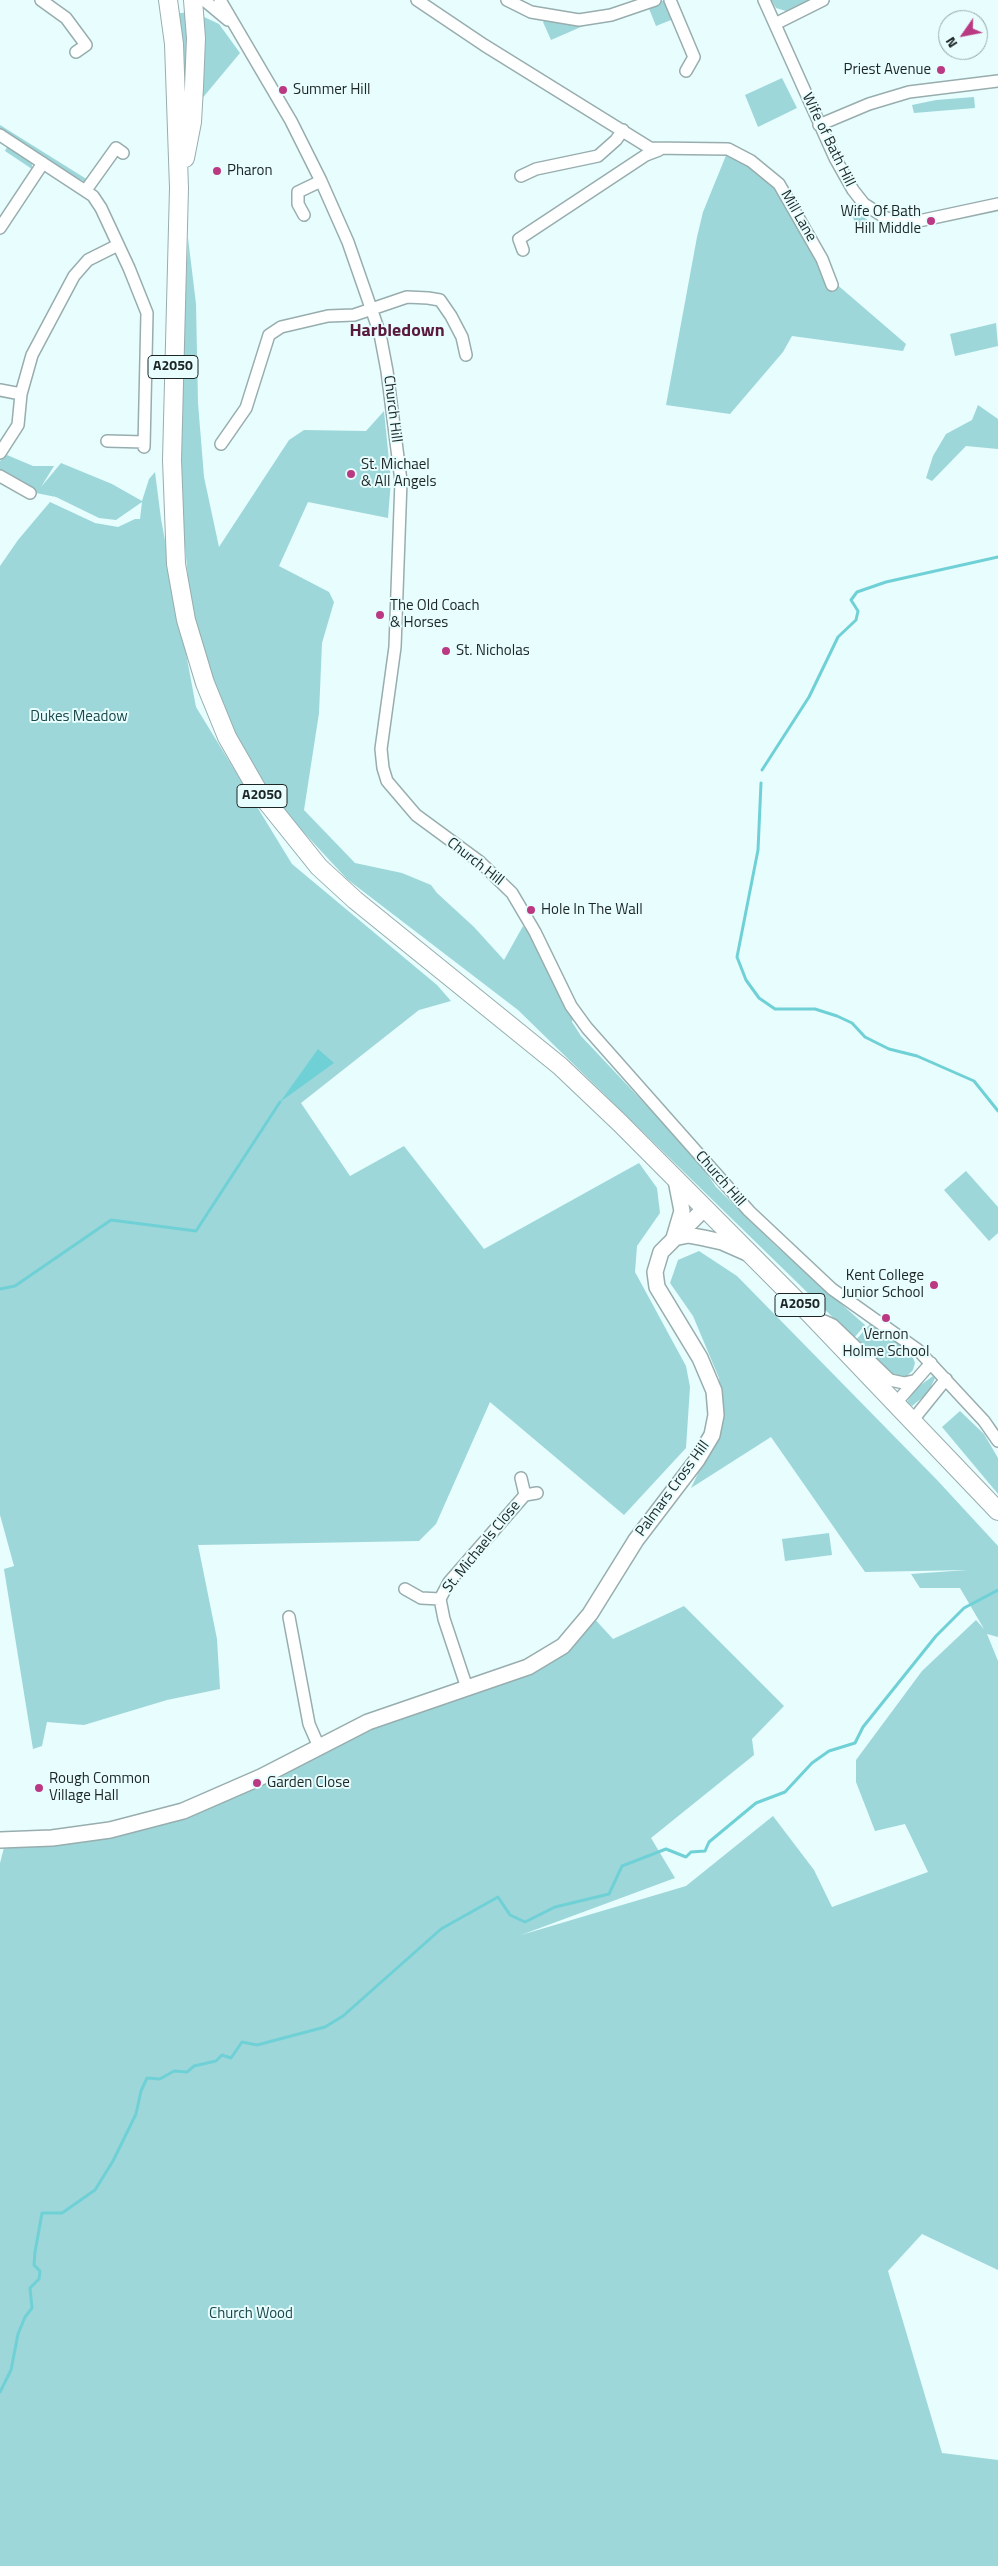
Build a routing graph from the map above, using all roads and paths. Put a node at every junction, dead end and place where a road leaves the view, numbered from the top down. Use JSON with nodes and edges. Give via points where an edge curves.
{"nodes":[{"id":1,"x":41,"y":0,"type":"edge"},
{"id":2,"x":168,"y":0,"type":"edge"},
{"id":3,"x":193,"y":0,"type":"edge"},
{"id":4,"x":204,"y":0,"type":"edge"},
{"id":5,"x":220,"y":0,"type":"edge"},
{"id":6,"x":416,"y":0,"type":"edge"},
{"id":7,"x":507,"y":0,"type":"edge"},
{"id":8,"x":656,"y":0,"type":"edge"},
{"id":9,"x":670,"y":0,"type":"edge"},
{"id":10,"x":764,"y":0,"type":"edge"},
{"id":11,"x":823,"y":0,"type":"edge"},
{"id":12,"x":775,"y":24,"type":"junction"},
{"id":13,"x":235,"y":26,"type":"junction"},
{"id":14,"x":76,"y":52,"type":"dead end"},
{"id":15,"x":686,"y":71,"type":"dead end"},
{"id":16,"x":998,"y":81,"type":"edge"},
{"id":17,"x":819,"y":125,"type":"junction"},
{"id":18,"x":622,"y":130,"type":"junction"},
{"id":19,"x":0,"y":135,"type":"edge"},
{"id":20,"x":661,"y":149,"type":"junction"},
{"id":21,"x":123,"y":153,"type":"dead end"},
{"id":22,"x":43,"y":162,"type":"junction"},
{"id":23,"x":521,"y":176,"type":"dead end"},
{"id":24,"x":321,"y":181,"type":"junction"},
{"id":25,"x":179,"y":188,"type":"junction"},
{"id":26,"x":86,"y":190,"type":"junction"},
{"id":27,"x":998,"y":204,"type":"edge"},
{"id":28,"x":304,"y":215,"type":"dead end"},
{"id":29,"x":0,"y":228,"type":"edge"},
{"id":30,"x":118,"y":245,"type":"junction"},
{"id":31,"x":523,"y":250,"type":"dead end"},
{"id":32,"x":832,"y":285,"type":"dead end"},
{"id":33,"x":373,"y":310,"type":"junction"},
{"id":34,"x":466,"y":355,"type":"dead end"},
{"id":35,"x":0,"y":390,"type":"edge"},
{"id":36,"x":21,"y":394,"type":"junction"},
{"id":37,"x":107,"y":441,"type":"dead end"},
{"id":38,"x":221,"y":444,"type":"dead end"},
{"id":39,"x":0,"y":453,"type":"edge"},
{"id":40,"x":0,"y":476,"type":"edge"},
{"id":41,"x":30,"y":493,"type":"dead end"},
{"id":42,"x":676,"y":1180,"type":"junction"},
{"id":43,"x":704,"y":1209,"type":"junction"},
{"id":44,"x":674,"y":1238,"type":"junction"},
{"id":45,"x":748,"y":1253,"type":"junction"},
{"id":46,"x":809,"y":1313,"type":"junction"},
{"id":47,"x":931,"y":1363,"type":"junction"},
{"id":48,"x":946,"y":1379,"type":"junction"},
{"id":49,"x":913,"y":1381,"type":"junction"},
{"id":50,"x":894,"y":1404,"type":"junction"},
{"id":51,"x":912,"y":1421,"type":"junction"},
{"id":52,"x":998,"y":1441,"type":"edge"},
{"id":53,"x":521,"y":1478,"type":"dead end"},
{"id":54,"x":537,"y":1493,"type":"dead end"},
{"id":55,"x":525,"y":1495,"type":"junction"},
{"id":56,"x":998,"y":1511,"type":"edge"},
{"id":57,"x":405,"y":1589,"type":"dead end"},
{"id":58,"x":440,"y":1600,"type":"junction"},
{"id":59,"x":289,"y":1617,"type":"dead end"},
{"id":60,"x":467,"y":1688,"type":"junction"},
{"id":61,"x":319,"y":1747,"type":"junction"},
{"id":62,"x":0,"y":1840,"type":"edge"}],
"edges":[{"from":1,"to":14,"type":"street","via":[[66,18],[86,45]]},
{"from":2,"to":25,"type":"main road","number":"A2050","via":[[174,44]]},
{"from":3,"to":25,"type":"main road","number":"A2050","via":[[196,38],[192,122]]},
{"from":4,"to":13,"type":"street"},
{"from":5,"to":13,"type":"street"},
{"from":6,"to":18,"type":"street","name":"Mill Lane"},
{"from":7,"to":8,"type":"street","via":[[530,12],[579,20],[611,15]]},
{"from":9,"to":15,"type":"street","via":[[694,57]]},
{"from":10,"to":12,"type":"street","name":"Wife of Bath Hill"},
{"from":11,"to":12,"type":"street"},
{"from":12,"to":17,"type":"street","name":"Wife of Bath Hill"},
{"from":13,"to":24,"type":"street","via":[[291,120]]},
{"from":16,"to":17,"type":"street","via":[[909,92],[869,104]]},
{"from":17,"to":27,"type":"street","name":"Wife of Bath Hill","via":[[852,190],[878,214],[914,222]]},
{"from":18,"to":20,"type":"street","name":"Mill Lane","via":[[650,148]]},
{"from":18,"to":23,"type":"street","via":[[598,156],[536,169]]},
{"from":19,"to":22,"type":"street"},
{"from":20,"to":31,"type":"street","name":"Mill Lane","via":[[646,155],[519,239]]},
{"from":20,"to":32,"type":"street","name":"Mill Lane","via":[[728,149],[760,167],[779,184],[822,259]]},
{"from":21,"to":26,"type":"street","via":[[116,148]]},
{"from":22,"to":26,"type":"street"},
{"from":22,"to":29,"type":"street"},
{"from":24,"to":28,"type":"street","via":[[298,192],[298,204]]},
{"from":24,"to":33,"type":"street"},
{"from":25,"to":42,"type":"main road","number":"A2050","via":[[172,460],[176,564],[186,620],[202,674],[228,737],[258,791],[319,867],[355,900],[560,1066]]},
{"from":26,"to":30,"type":"street","via":[[101,208]]},
{"from":30,"to":36,"type":"street","via":[[84,263],[74,276],[28,353]]},
{"from":30,"to":37,"type":"street","via":[[147,313],[144,445]]},
{"from":33,"to":34,"type":"street","via":[[407,297],[440,300],[462,337]]},
{"from":33,"to":38,"type":"street","via":[[281,327],[269,335],[246,408]]},
{"from":33,"to":47,"type":"street","name":"Church Hill","via":[[387,371],[401,481],[395,647],[381,749],[387,781],[416,815],[480,862],[512,893],[571,1006],[587,1028],[748,1211],[832,1289],[901,1336]]},
{"from":35,"to":36,"type":"street"},
{"from":36,"to":39,"type":"street","via":[[25,417]]},
{"from":40,"to":41,"type":"street"},
{"from":42,"to":43,"type":"main road","number":"A2050"},
{"from":42,"to":44,"type":"street","via":[[682,1211]]},
{"from":43,"to":44,"type":"street","name":"Palmars Cross Hill"},
{"from":43,"to":45,"type":"main road","number":"A2050"},
{"from":44,"to":45,"type":"street","via":[[688,1235],[722,1242]]},
{"from":44,"to":60,"type":"street","name":"Palmars Cross Hill","via":[[661,1252],[655,1281],[700,1358],[714,1391],[716,1415],[712,1435],[698,1460],[636,1540],[578,1630],[563,1646],[528,1667]]},
{"from":45,"to":46,"type":"main road","number":"A2050"},
{"from":46,"to":49,"type":"street","via":[[833,1326],[890,1380]]},
{"from":46,"to":50,"type":"main road","number":"A2050"},
{"from":47,"to":48,"type":"street","name":"Church Hill"},
{"from":47,"to":49,"type":"street"},
{"from":48,"to":51,"type":"street"},
{"from":48,"to":52,"type":"street","name":"Church Hill"},
{"from":49,"to":50,"type":"street"},
{"from":50,"to":51,"type":"main road","number":"A2050"},
{"from":51,"to":56,"type":"main road","number":"A2050"},
{"from":53,"to":55,"type":"street","name":"St. Michaels Close"},
{"from":54,"to":55,"type":"street","name":"St. Michaels Close"},
{"from":55,"to":58,"type":"street","name":"St. Michaels Close","via":[[449,1582]]},
{"from":57,"to":58,"type":"street","name":"St. Michaels Close","via":[[421,1598]]},
{"from":58,"to":60,"type":"street","name":"St. Michaels Close"},
{"from":59,"to":61,"type":"street","via":[[309,1724]]},
{"from":60,"to":61,"type":"street","name":"Palmars Cross Hill","via":[[368,1722]]},
{"from":61,"to":62,"type":"street","name":"Palmars Cross Hill","via":[[183,1811],[110,1830],[52,1838]]}]}
